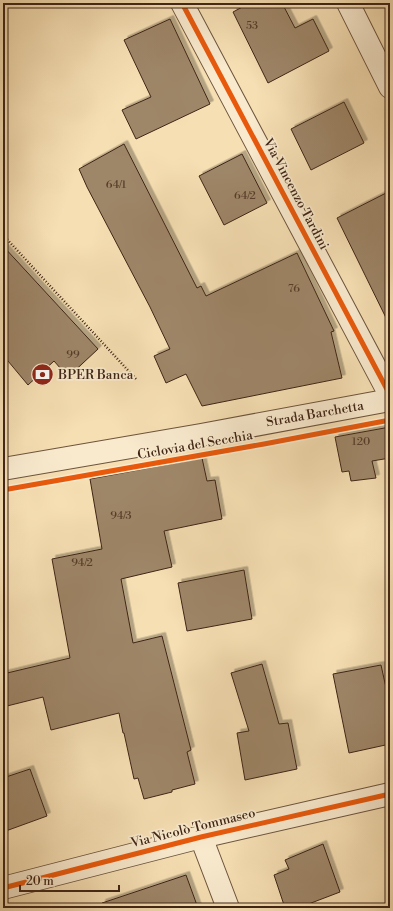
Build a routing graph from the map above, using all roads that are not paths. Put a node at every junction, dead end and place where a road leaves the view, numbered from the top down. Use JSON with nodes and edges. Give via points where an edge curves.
{"nodes":[{"id":1,"x":182,"y":3,"type":"edge"},
{"id":2,"x":348,"y":3,"type":"edge"},
{"id":3,"x":390,"y":87,"type":"edge"},
{"id":4,"x":390,"y":395,"type":"edge"},
{"id":5,"x":390,"y":400,"type":"edge"},
{"id":6,"x":3,"y":469,"type":"edge"},
{"id":7,"x":390,"y":794,"type":"edge"},
{"id":8,"x":201,"y":836,"type":"junction"},
{"id":9,"x":3,"y":888,"type":"edge"},
{"id":10,"x":228,"y":908,"type":"edge"}],
"edges":[{"from":1,"to":4,"type":"street","name":"Via Vincenzo Tardini"},
{"from":2,"to":3,"type":"street"},
{"from":5,"to":6,"type":"street","name":"Strada Barchetta"},
{"from":7,"to":8,"type":"street","name":"Via Nicolò Tommaseo"},
{"from":8,"to":9,"type":"street","name":"Via Nicolò Tommaseo"},
{"from":8,"to":10,"type":"street"}]}
